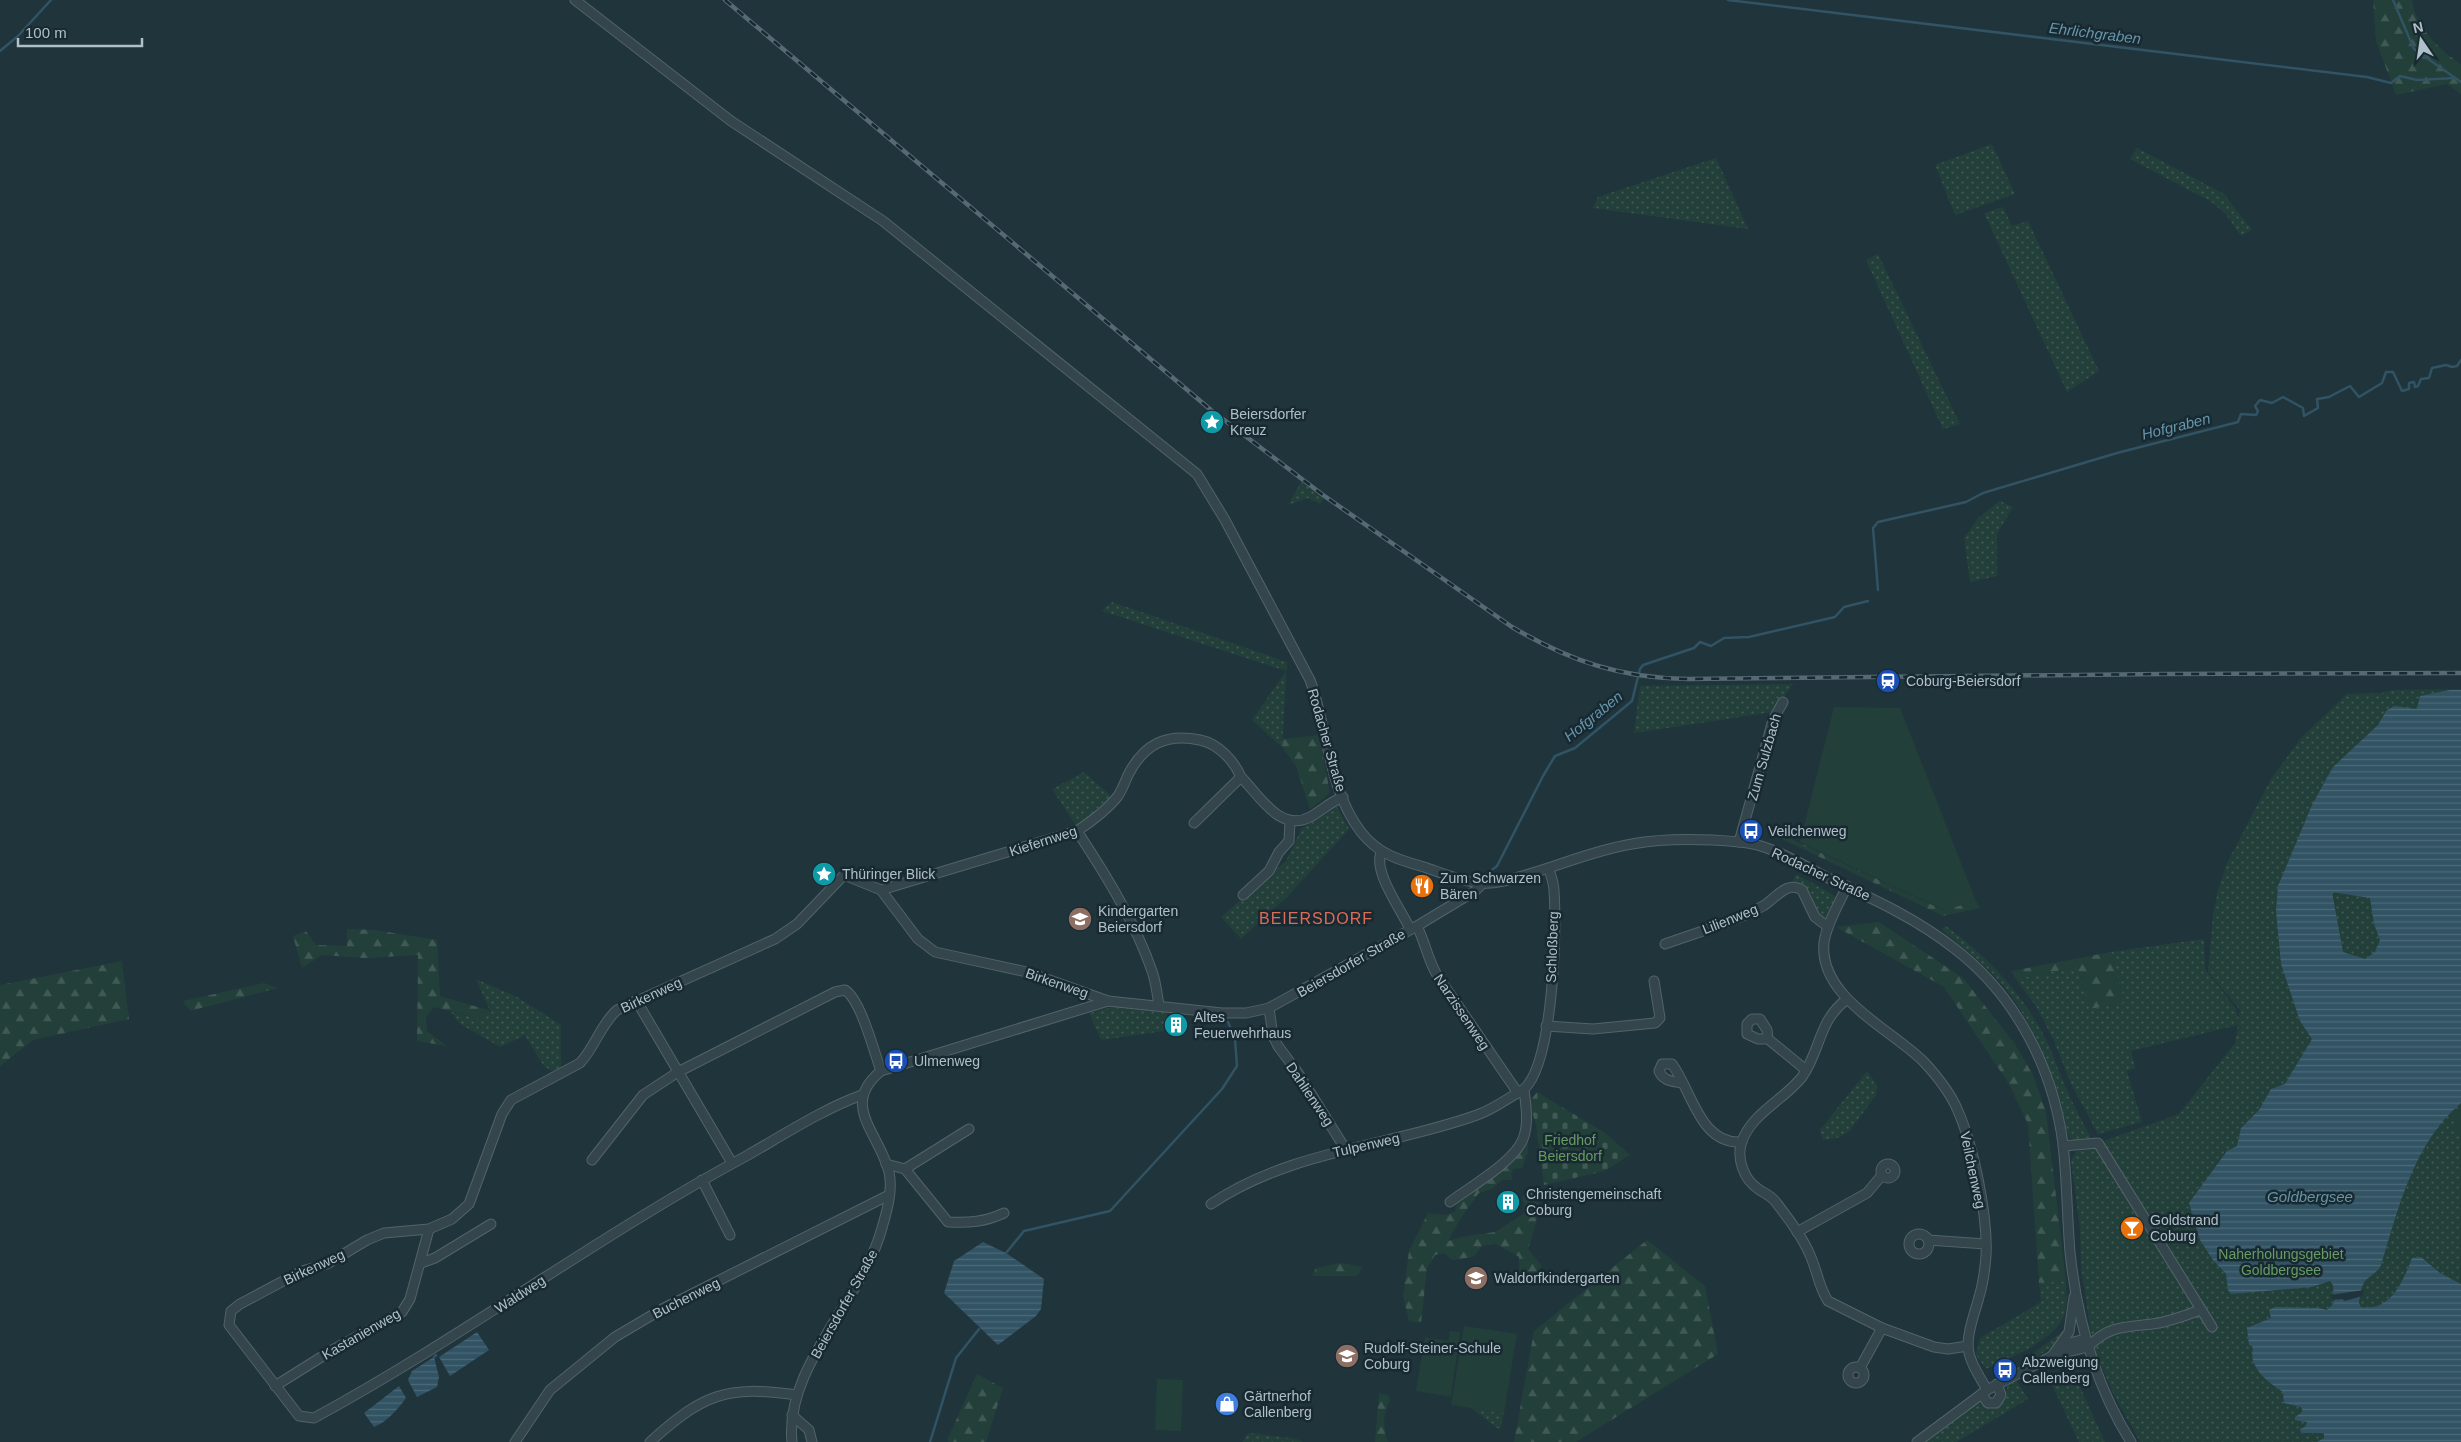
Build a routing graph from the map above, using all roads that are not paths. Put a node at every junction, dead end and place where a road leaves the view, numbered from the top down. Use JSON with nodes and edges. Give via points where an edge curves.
{"nodes":[{"id":1,"x":575,"y":0,"type":"edge"},
{"id":2,"x":588,"y":4,"type":"edge"},
{"id":3,"x":1783,"y":702,"type":"dead end"},
{"id":4,"x":1241,"y":778,"type":"junction"},
{"id":5,"x":1343,"y":797,"type":"junction"},
{"id":6,"x":1290,"y":821,"type":"junction"},
{"id":7,"x":1194,"y":823,"type":"dead end"},
{"id":8,"x":1078,"y":831,"type":"junction"},
{"id":9,"x":1739,"y":842,"type":"junction"},
{"id":10,"x":1382,"y":853,"type":"junction"},
{"id":11,"x":1549,"y":869,"type":"junction"},
{"id":12,"x":1482,"y":884,"type":"junction"},
{"id":13,"x":1848,"y":886,"type":"junction"},
{"id":14,"x":881,"y":890,"type":"junction"},
{"id":15,"x":1243,"y":895,"type":"dead end"},
{"id":16,"x":1414,"y":928,"type":"junction"},
{"id":17,"x":1828,"y":928,"type":"junction"},
{"id":18,"x":1665,"y":944,"type":"dead end"},
{"id":19,"x":1654,"y":981,"type":"dead end"},
{"id":20,"x":1847,"y":999,"type":"junction"},
{"id":21,"x":636,"y":1000,"type":"junction"},
{"id":22,"x":1108,"y":1001,"type":"junction"},
{"id":23,"x":1159,"y":1005,"type":"junction"},
{"id":24,"x":1269,"y":1008,"type":"junction"},
{"id":25,"x":1546,"y":1026,"type":"junction"},
{"id":26,"x":1768,"y":1039,"type":"dead end"},
{"id":27,"x":1806,"y":1070,"type":"junction"},
{"id":28,"x":881,"y":1071,"type":"junction"},
{"id":29,"x":678,"y":1072,"type":"junction"},
{"id":30,"x":1681,"y":1083,"type":"dead end"},
{"id":31,"x":1521,"y":1091,"type":"junction"},
{"id":32,"x":862,"y":1095,"type":"junction"},
{"id":33,"x":968,"y":1129,"type":"dead end"},
{"id":34,"x":1742,"y":1142,"type":"junction"},
{"id":35,"x":2063,"y":1146,"type":"junction"},
{"id":36,"x":1346,"y":1150,"type":"junction"},
{"id":37,"x":592,"y":1160,"type":"dead end"},
{"id":38,"x":732,"y":1163,"type":"junction"},
{"id":39,"x":886,"y":1164,"type":"junction"},
{"id":40,"x":905,"y":1169,"type":"junction"},
{"id":41,"x":1882,"y":1175,"type":"dead end"},
{"id":42,"x":702,"y":1180,"type":"junction"},
{"id":43,"x":889,"y":1194,"type":"junction"},
{"id":44,"x":1450,"y":1202,"type":"dead end"},
{"id":45,"x":1211,"y":1204,"type":"dead end"},
{"id":46,"x":1004,"y":1213,"type":"dead end"},
{"id":47,"x":491,"y":1224,"type":"dead end"},
{"id":48,"x":429,"y":1229,"type":"junction"},
{"id":49,"x":1798,"y":1232,"type":"junction"},
{"id":50,"x":730,"y":1235,"type":"dead end"},
{"id":51,"x":1928,"y":1240,"type":"dead end"},
{"id":52,"x":1986,"y":1244,"type":"junction"},
{"id":53,"x":421,"y":1263,"type":"junction"},
{"id":54,"x":2075,"y":1284,"type":"junction"},
{"id":55,"x":2200,"y":1310,"type":"junction"},
{"id":56,"x":2212,"y":1327,"type":"dead end"},
{"id":57,"x":1882,"y":1328,"type":"junction"},
{"id":58,"x":2085,"y":1339,"type":"junction"},
{"id":59,"x":2062,"y":1344,"type":"junction"},
{"id":60,"x":1968,"y":1346,"type":"junction"},
{"id":61,"x":2052,"y":1356,"type":"junction"},
{"id":62,"x":1860,"y":1368,"type":"dead end"},
{"id":63,"x":1997,"y":1384,"type":"junction"},
{"id":64,"x":275,"y":1386,"type":"junction"},
{"id":65,"x":1984,"y":1392,"type":"junction"},
{"id":66,"x":797,"y":1395,"type":"junction"},
{"id":67,"x":792,"y":1415,"type":"junction"},
{"id":68,"x":515,"y":1442,"type":"edge"},
{"id":69,"x":650,"y":1442,"type":"edge"},
{"id":70,"x":792,"y":1442,"type":"edge"},
{"id":71,"x":812,"y":1442,"type":"edge"},
{"id":72,"x":1917,"y":1442,"type":"edge"},
{"id":73,"x":2131,"y":1442,"type":"edge"}],
"edges":[{"from":1,"to":2,"type":"street","name":"Rodacher Straße"},
{"from":2,"to":5,"type":"street","name":"Rodacher Straße","via":[[731,121],[884,221],[1197,474],[1310,680]]},
{"from":3,"to":9,"type":"street","name":"Zum Sulzbach","via":[[1772,720]]},
{"from":4,"to":6,"type":"street","name":"Kiefernweg","via":[[1276,814]]},
{"from":4,"to":7,"type":"street"},
{"from":4,"to":8,"type":"street","name":"Kiefernweg","via":[[1225,754],[1208,742],[1172,737],[1156,743],[1142,754],[1118,796]]},
{"from":5,"to":6,"type":"street","via":[[1309,818]]},
{"from":5,"to":10,"type":"street","name":"Rodacher Straße","via":[[1359,830]]},
{"from":6,"to":15,"type":"street","via":[[1289,841],[1278,852],[1269,871]]},
{"from":8,"to":14,"type":"street","name":"Kiefernweg"},
{"from":8,"to":23,"type":"street","via":[[1116,893],[1138,940],[1153,973]]},
{"from":9,"to":11,"type":"street","name":"Rodacher Straße","via":[[1630,844]]},
{"from":9,"to":13,"type":"street","name":"Rodacher Straße","via":[[1776,852]]},
{"from":10,"to":12,"type":"street","name":"Rodacher Straße"},
{"from":10,"to":16,"type":"street","name":"Narzissenweg","via":[[1382,875]]},
{"from":11,"to":12,"type":"street","name":"Rodacher Straße"},
{"from":11,"to":25,"type":"street","name":"Schloßberg","via":[[1554,890],[1553,969]]},
{"from":12,"to":16,"type":"street","name":"Beiersdorfer Straße"},
{"from":13,"to":17,"type":"street","name":"Veilchenweg"},
{"from":13,"to":35,"type":"street","name":"Rodacher Straße","via":[[1918,923],[1970,961],[2000,992],[2016,1014],[2041,1064],[2056,1105]]},
{"from":14,"to":21,"type":"street","name":"Birkenweg","via":[[844,874],[797,924],[775,939]]},
{"from":14,"to":22,"type":"street","name":"Birkenweg","via":[[918,939],[935,952],[1027,972]]},
{"from":16,"to":24,"type":"street","name":"Beiersdorfer Straße"},
{"from":16,"to":31,"type":"street","name":"Narzissenweg","via":[[1426,945],[1437,975]]},
{"from":17,"to":18,"type":"street","name":"Lilienweg","via":[[1814,917],[1802,890],[1792,886],[1744,916]]},
{"from":17,"to":20,"type":"street","name":"Veilchenweg","via":[[1824,944],[1829,974]]},
{"from":19,"to":25,"type":"street","via":[[1660,1018],[1655,1023],[1593,1028]]},
{"from":20,"to":27,"type":"street","via":[[1824,1026]]},
{"from":20,"to":52,"type":"street","name":"Veilchenweg","via":[[1924,1062],[1957,1109],[1974,1164]]},
{"from":21,"to":29,"type":"street"},
{"from":21,"to":48,"type":"street","name":"Birkenweg","via":[[611,1015],[580,1063],[511,1100],[502,1114],[469,1204],[452,1219]]},
{"from":22,"to":23,"type":"street","name":"Beiersdorfer Straße"},
{"from":22,"to":28,"type":"street","name":"Beiersdorfer Straße"},
{"from":23,"to":24,"type":"street","name":"Beiersdorfer Straße","via":[[1222,1013],[1246,1013]]},
{"from":24,"to":36,"type":"street","name":"Dahlienweg","via":[[1278,1046]]},
{"from":25,"to":31,"type":"street","name":"Schloßberg","via":[[1536,1071],[1531,1083]]},
{"from":26,"to":27,"type":"street"},
{"from":27,"to":34,"type":"street","via":[[1789,1092],[1753,1122]]},
{"from":28,"to":29,"type":"street","via":[[860,1015],[850,994],[844,990],[834,992]]},
{"from":28,"to":32,"type":"street","via":[[870,1079]]},
{"from":29,"to":37,"type":"street","via":[[643,1095]]},
{"from":29,"to":38,"type":"street"},
{"from":30,"to":34,"type":"street","via":[[1710,1130],[1730,1143]]},
{"from":31,"to":36,"type":"street","name":"Tulpenweg","via":[[1478,1114],[1429,1130]]},
{"from":31,"to":44,"type":"street","via":[[1526,1112],[1523,1140],[1508,1161]]},
{"from":32,"to":38,"type":"street","name":"Waldweg"},
{"from":32,"to":39,"type":"street","name":"Beiersdorfer Straße","via":[[865,1121]]},
{"from":33,"to":40,"type":"street"},
{"from":34,"to":49,"type":"street","via":[[1740,1160],[1747,1178],[1770,1195]]},
{"from":35,"to":54,"type":"street","name":"Rodacher Straße"},
{"from":35,"to":55,"type":"street","via":[[2098,1143]]},
{"from":36,"to":45,"type":"street","name":"Tulpenweg","via":[[1286,1166],[1235,1188]]},
{"from":38,"to":42,"type":"street","name":"Waldweg"},
{"from":39,"to":40,"type":"street"},
{"from":39,"to":43,"type":"street","name":"Beiersdorfer Straße"},
{"from":40,"to":46,"type":"street","via":[[948,1222],[989,1220]]},
{"from":41,"to":49,"type":"street","via":[[1867,1193]]},
{"from":42,"to":50,"type":"street"},
{"from":42,"to":64,"type":"street","name":"Waldweg","via":[[437,1347],[314,1418],[299,1416]]},
{"from":43,"to":66,"type":"street","name":"Beiersdorfer Straße","via":[[871,1258]]},
{"from":43,"to":68,"type":"street","name":"Buchenweg","via":[[664,1308],[615,1337],[550,1390]]},
{"from":47,"to":53,"type":"street"},
{"from":48,"to":53,"type":"street","name":"Kastanienweg"},
{"from":48,"to":64,"type":"street","name":"Birkenweg","via":[[384,1233],[367,1240],[326,1264],[302,1271],[240,1304],[229,1315],[229,1325]]},
{"from":49,"to":57,"type":"street","via":[[1810,1253],[1828,1301]]},
{"from":51,"to":52,"type":"street"},
{"from":52,"to":60,"type":"street","name":"Veilchenweg","via":[[1980,1296],[1972,1317]]},
{"from":53,"to":64,"type":"street","name":"Kastanienweg","via":[[410,1300],[402,1312]]},
{"from":54,"to":58,"type":"street"},
{"from":54,"to":59,"type":"street","via":[[2072,1323]]},
{"from":55,"to":56,"type":"street"},
{"from":55,"to":58,"type":"street","via":[[2172,1320],[2105,1332]]},
{"from":57,"to":60,"type":"street","via":[[1940,1349]]},
{"from":57,"to":62,"type":"street"},
{"from":58,"to":59,"type":"street"},
{"from":58,"to":61,"type":"street"},
{"from":58,"to":73,"type":"street","via":[[2101,1385]]},
{"from":59,"to":61,"type":"street"},
{"from":60,"to":65,"type":"street","name":"Veilchenweg"},
{"from":61,"to":63,"type":"street"},
{"from":63,"to":65,"type":"street"},
{"from":63,"to":65,"type":"street","via":[[2001,1395],[1996,1403],[1988,1403]]},
{"from":65,"to":72,"type":"street"},
{"from":66,"to":67,"type":"street","name":"Beiersdorfer Straße"},
{"from":66,"to":69,"type":"street","via":[[744,1390],[705,1401],[680,1414]]},
{"from":67,"to":70,"type":"street","name":"Beiersdorfer Straße"},
{"from":67,"to":71,"type":"street","via":[[809,1430]]}]}
